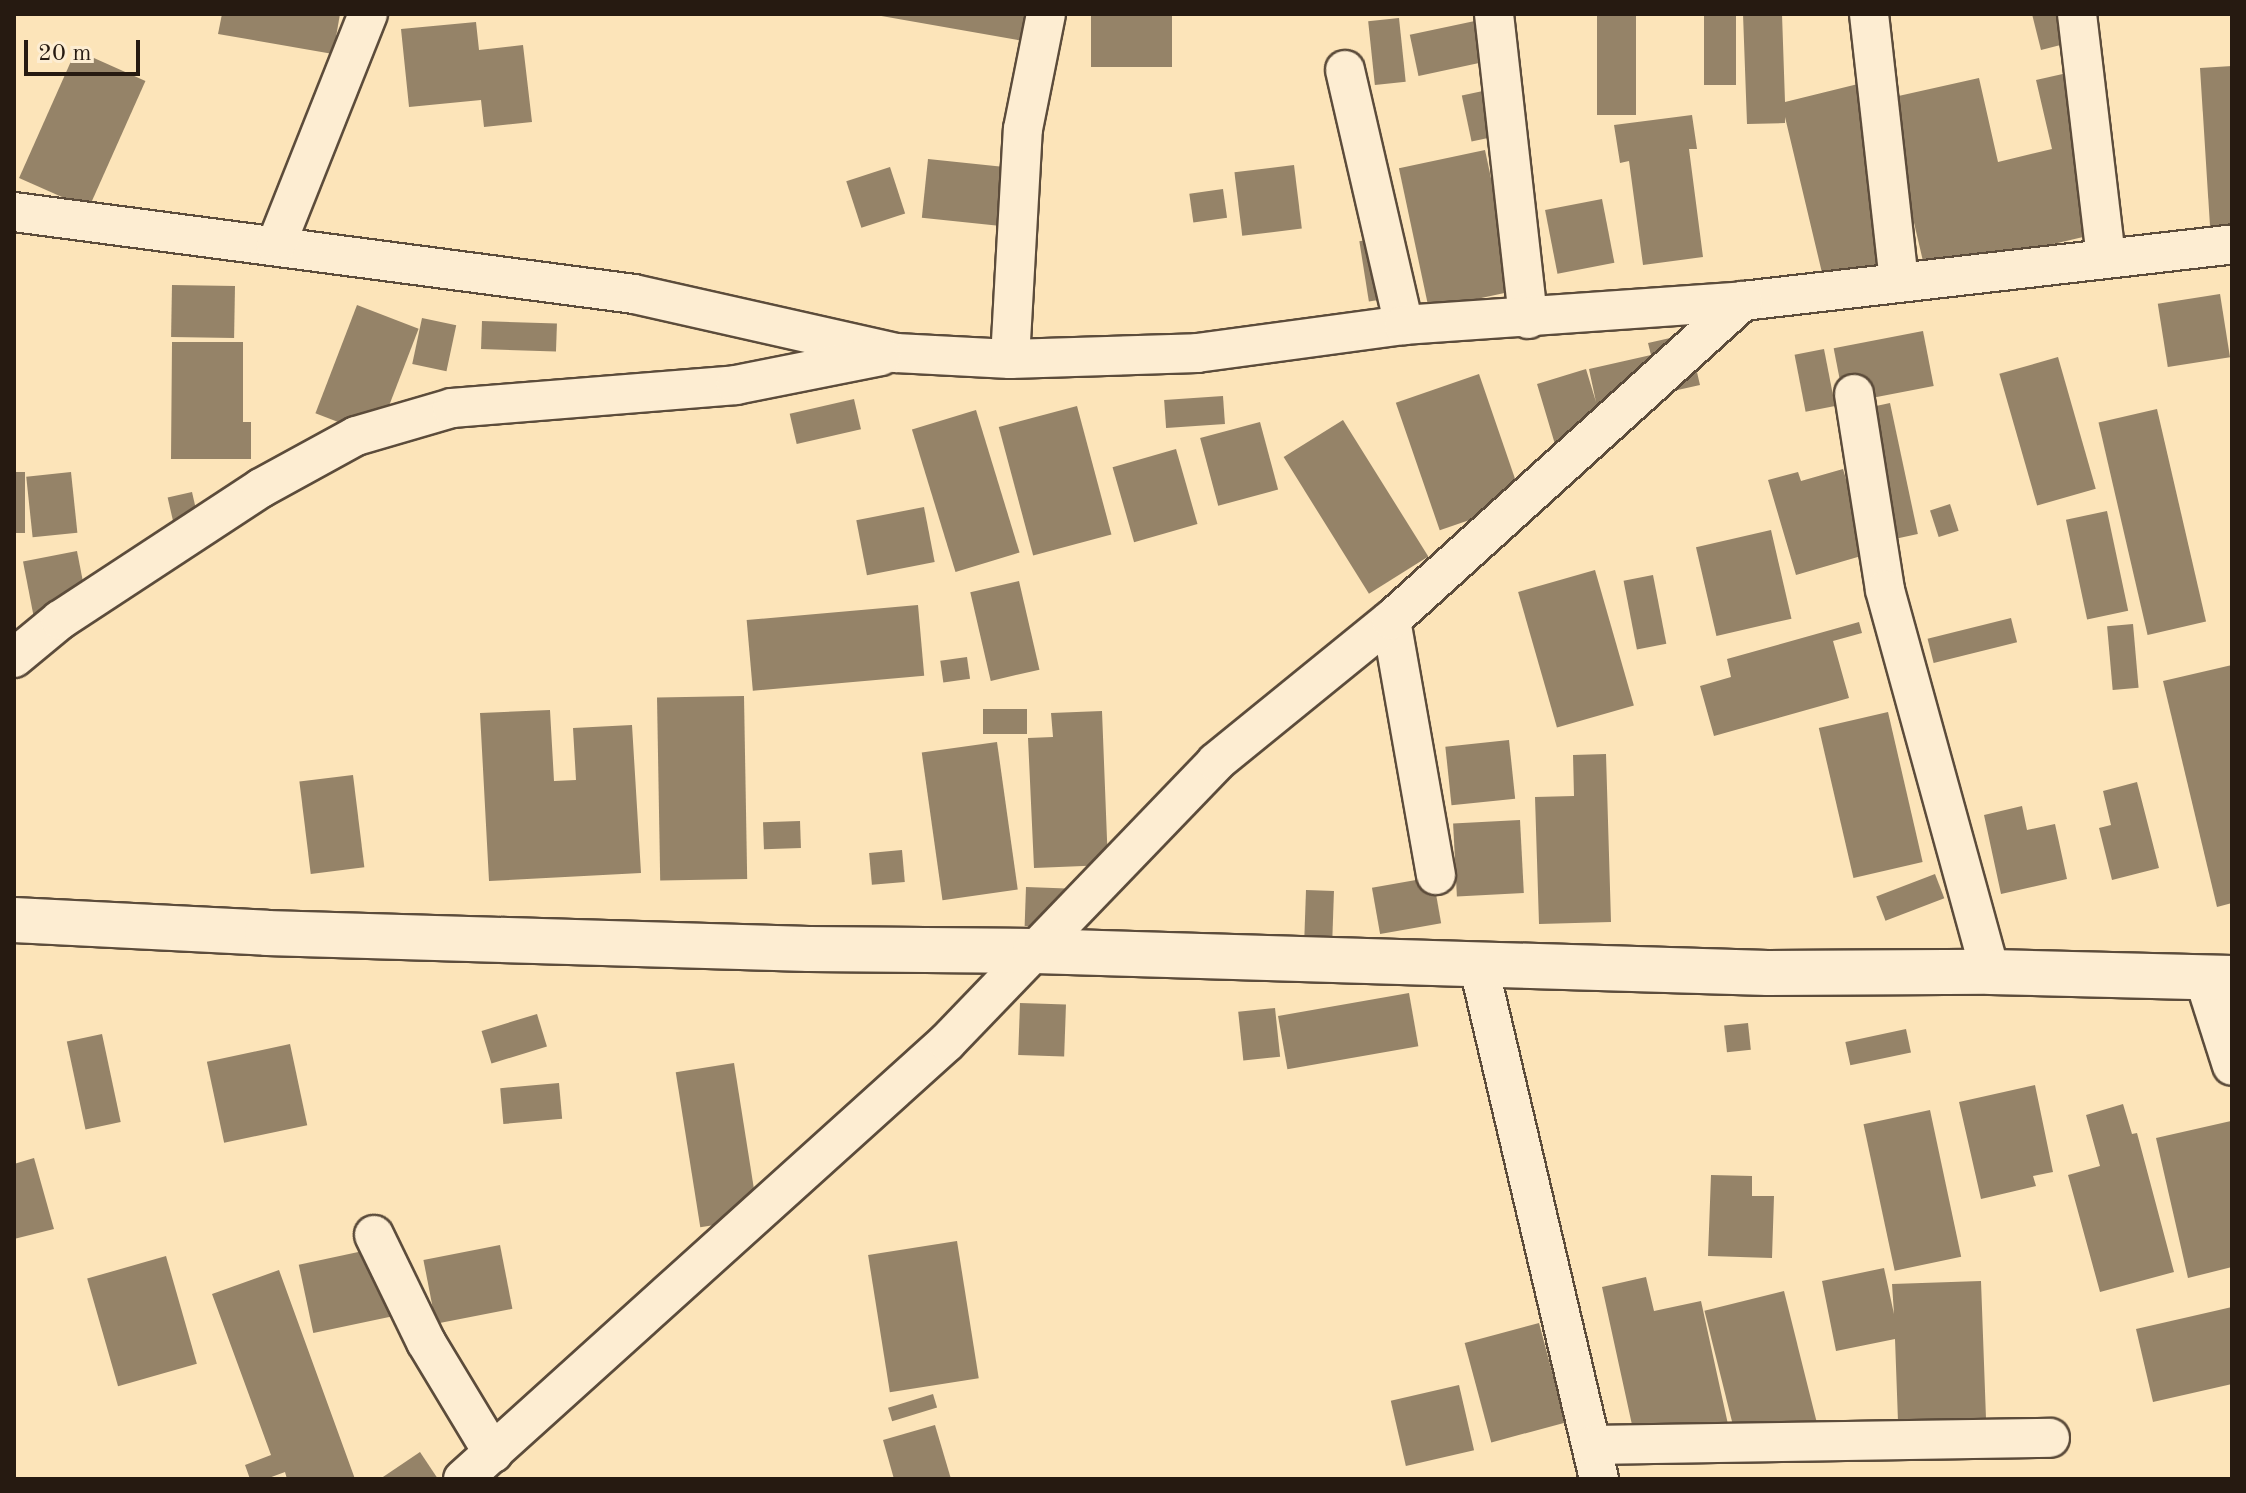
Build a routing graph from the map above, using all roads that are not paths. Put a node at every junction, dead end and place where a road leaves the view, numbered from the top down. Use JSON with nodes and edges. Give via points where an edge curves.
{"nodes":[{"id":1,"x":368,"y":14,"type":"edge"},
{"id":2,"x":1046,"y":14,"type":"edge"},
{"id":3,"x":1494,"y":14,"type":"edge"},
{"id":4,"x":1869,"y":14,"type":"edge"},
{"id":5,"x":2077,"y":14,"type":"edge"},
{"id":6,"x":1345,"y":70,"type":"dead end"},
{"id":7,"x":14,"y":212,"type":"edge"},
{"id":8,"x":2232,"y":244,"type":"edge"},
{"id":9,"x":276,"y":245,"type":"junction"},
{"id":10,"x":2106,"y":257,"type":"junction"},
{"id":11,"x":1899,"y":280,"type":"junction"},
{"id":12,"x":1743,"y":301,"type":"junction"},
{"id":13,"x":1528,"y":319,"type":"junction"},
{"id":14,"x":1404,"y":325,"type":"junction"},
{"id":15,"x":896,"y":353,"type":"junction"},
{"id":16,"x":1010,"y":359,"type":"junction"},
{"id":17,"x":1854,"y":394,"type":"dead end"},
{"id":18,"x":1391,"y":620,"type":"junction"},
{"id":19,"x":14,"y":658,"type":"edge"},
{"id":20,"x":1436,"y":875,"type":"dead end"},
{"id":21,"x":14,"y":920,"type":"edge"},
{"id":22,"x":1035,"y":951,"type":"junction"},
{"id":23,"x":1478,"y":963,"type":"junction"},
{"id":24,"x":1990,"y":972,"type":"junction"},
{"id":25,"x":2218,"y":978,"type":"edge"},
{"id":26,"x":2232,"y":1066,"type":"edge"},
{"id":27,"x":374,"y":1235,"type":"dead end"},
{"id":28,"x":2050,"y":1438,"type":"dead end"},
{"id":29,"x":1596,"y":1462,"type":"edge"},
{"id":30,"x":477,"y":1470,"type":"edge"}],
"edges":[{"from":1,"to":9,"type":"street"},
{"from":2,"to":16,"type":"street","via":[[1023,129]]},
{"from":3,"to":13,"type":"street"},
{"from":4,"to":11,"type":"street"},
{"from":5,"to":10,"type":"street"},
{"from":6,"to":14,"type":"street"},
{"from":7,"to":9,"type":"street"},
{"from":8,"to":10,"type":"street"},
{"from":9,"to":15,"type":"street","via":[[634,294]]},
{"from":10,"to":11,"type":"street"},
{"from":11,"to":12,"type":"street"},
{"from":12,"to":13,"type":"street"},
{"from":12,"to":18,"type":"street"},
{"from":13,"to":14,"type":"street"},
{"from":14,"to":16,"type":"street","via":[[1197,353]]},
{"from":15,"to":16,"type":"street"},
{"from":15,"to":19,"type":"street","via":[[736,385],[452,408],[356,436],[261,488],[60,620]]},
{"from":17,"to":24,"type":"street","via":[[1885,590]]},
{"from":18,"to":20,"type":"street"},
{"from":18,"to":22,"type":"street","via":[[1216,762]]},
{"from":21,"to":22,"type":"main road","via":[[299,934]]},
{"from":22,"to":23,"type":"main road"},
{"from":22,"to":30,"type":"street","via":[[947,1042]]},
{"from":23,"to":24,"type":"main road","via":[[1768,973]]},
{"from":23,"to":29,"type":"street"},
{"from":24,"to":25,"type":"main road"},
{"from":25,"to":26,"type":"street"},
{"from":27,"to":30,"type":"street","via":[[426,1342]]},
{"from":28,"to":29,"type":"street"}]}
